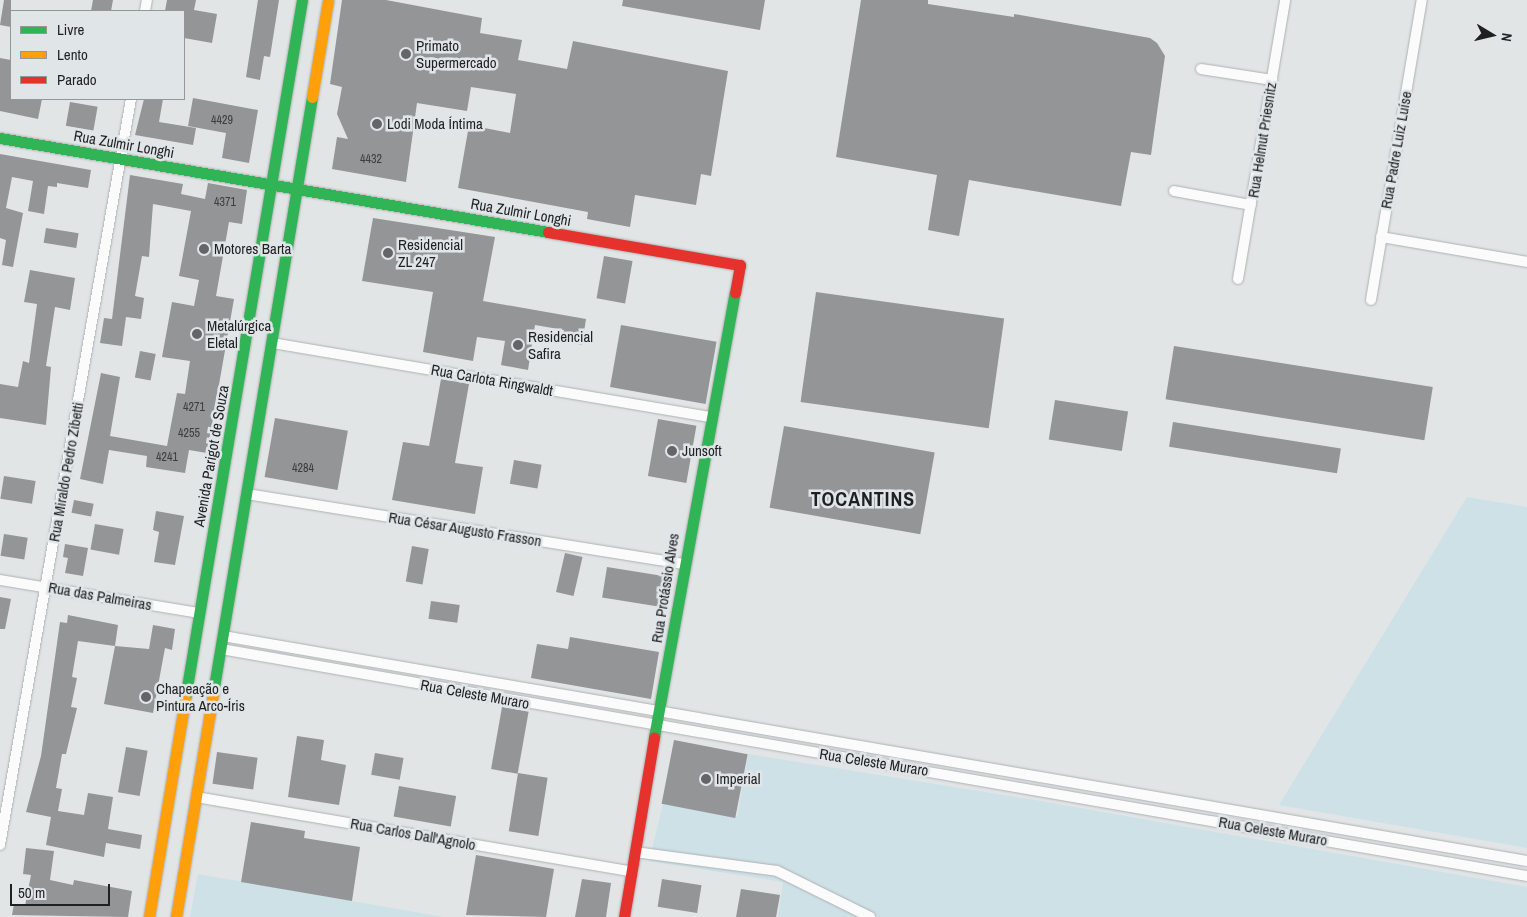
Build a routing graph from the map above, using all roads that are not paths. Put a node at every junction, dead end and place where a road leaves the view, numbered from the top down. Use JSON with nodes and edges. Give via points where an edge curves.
{"nodes":[{"id":1,"x":302,"y":0,"type":"edge"},
{"id":2,"x":328,"y":0,"type":"edge"},
{"id":3,"x":1285,"y":0,"type":"edge"},
{"id":4,"x":1422,"y":0,"type":"edge"},
{"id":5,"x":1201,"y":69,"type":"dead end"},
{"id":6,"x":1272,"y":80,"type":"junction"},
{"id":7,"x":131,"y":100,"type":"edge"},
{"id":8,"x":284,"y":113,"type":"junction"},
{"id":9,"x":0,"y":138,"type":"edge"},
{"id":10,"x":120,"y":159,"type":"junction"},
{"id":11,"x":272,"y":185,"type":"junction"},
{"id":12,"x":297,"y":189,"type":"junction"},
{"id":13,"x":1174,"y":191,"type":"dead end"},
{"id":14,"x":1251,"y":204,"type":"junction"},
{"id":15,"x":1381,"y":237,"type":"junction"},
{"id":16,"x":1527,"y":262,"type":"edge"},
{"id":17,"x":740,"y":265,"type":"joint"},
{"id":18,"x":1238,"y":279,"type":"dead end"},
{"id":19,"x":283,"y":280,"type":"junction"},
{"id":20,"x":1371,"y":300,"type":"dead end"},
{"id":21,"x":272,"y":343,"type":"junction"},
{"id":22,"x":711,"y":417,"type":"junction"},
{"id":23,"x":247,"y":494,"type":"junction"},
{"id":24,"x":213,"y":530,"type":"junction"},
{"id":25,"x":683,"y":564,"type":"junction"},
{"id":26,"x":0,"y":580,"type":"edge"},
{"id":27,"x":46,"y":587,"type":"junction"},
{"id":28,"x":228,"y":609,"type":"junction"},
{"id":29,"x":199,"y":613,"type":"junction"},
{"id":30,"x":223,"y":636,"type":"junction"},
{"id":31,"x":195,"y":637,"type":"junction"},
{"id":32,"x":221,"y":650,"type":"junction"},
{"id":33,"x":447,"y":676,"type":"junction"},
{"id":34,"x":445,"y":688,"type":"junction"},
{"id":35,"x":213,"y":698,"type":"junction"},
{"id":36,"x":660,"y":713,"type":"junction"},
{"id":37,"x":657,"y":726,"type":"junction"},
{"id":38,"x":196,"y":797,"type":"junction"},
{"id":39,"x":0,"y":845,"type":"edge"},
{"id":40,"x":635,"y":852,"type":"junction"},
{"id":41,"x":1527,"y":861,"type":"edge"},
{"id":42,"x":631,"y":871,"type":"junction"},
{"id":43,"x":1527,"y":876,"type":"edge"},
{"id":44,"x":149,"y":917,"type":"edge"},
{"id":45,"x":167,"y":917,"type":"edge"},
{"id":46,"x":176,"y":917,"type":"edge"},
{"id":47,"x":624,"y":917,"type":"edge"},
{"id":48,"x":870,"y":917,"type":"edge"}],
"edges":[{"from":1,"to":8,"type":"main road","name":"Avenida Parigot de Souza"},
{"from":2,"to":12,"type":"main road"},
{"from":3,"to":6,"type":"street","name":"Rua Helmut Priesnitz"},
{"from":4,"to":15,"type":"street","name":"Rua Padre Luiz Luíse"},
{"from":5,"to":6,"type":"street"},
{"from":6,"to":14,"type":"street","name":"Rua Helmut Priesnitz"},
{"from":7,"to":10,"type":"street","name":"Rua Miraldo Pedro Zibetti"},
{"from":8,"to":11,"type":"main road","name":"Avenida Parigot de Souza"},
{"from":8,"to":12,"type":"main road","via":[[281,176]]},
{"from":9,"to":10,"type":"main road","name":"Rua Zulmir Longhi"},
{"from":10,"to":11,"type":"main road","name":"Rua Zulmir Longhi"},
{"from":10,"to":27,"type":"street","name":"Rua Miraldo Pedro Zibetti"},
{"from":11,"to":12,"type":"main road","name":"Rua Zulmir Longhi"},
{"from":11,"to":19,"type":"main road","via":[[288,198],[279,248]]},
{"from":11,"to":24,"type":"main road","name":"Avenida Parigot de Souza"},
{"from":12,"to":17,"type":"main road","name":"Rua Zulmir Longhi"},
{"from":12,"to":19,"type":"main road"},
{"from":13,"to":14,"type":"street"},
{"from":14,"to":18,"type":"street","name":"Rua Helmut Priesnitz"},
{"from":15,"to":16,"type":"street"},
{"from":15,"to":20,"type":"street","name":"Rua Padre Luiz Luíse"},
{"from":17,"to":22,"type":"main road","name":"Rua Protássio Alves"},
{"from":19,"to":21,"type":"main road"},
{"from":21,"to":22,"type":"street","name":"Rua Carlota Ringwaldt"},
{"from":21,"to":23,"type":"main road"},
{"from":22,"to":25,"type":"main road","name":"Rua Protássio Alves"},
{"from":23,"to":25,"type":"street","name":"Rua César Augusto Frasson"},
{"from":23,"to":28,"type":"main road"},
{"from":24,"to":28,"type":"main road","via":[[224,524],[231,532],[224,579]]},
{"from":24,"to":29,"type":"main road","name":"Avenida Parigot de Souza"},
{"from":25,"to":36,"type":"main road","name":"Rua Protássio Alves"},
{"from":26,"to":27,"type":"street","name":"Rua das Palmeiras"},
{"from":27,"to":29,"type":"street","name":"Rua das Palmeiras"},
{"from":27,"to":39,"type":"street","name":"Rua Miraldo Pedro Zibetti"},
{"from":28,"to":30,"type":"main road"},
{"from":29,"to":31,"type":"main road","name":"Avenida Parigot de Souza"},
{"from":30,"to":32,"type":"main road"},
{"from":30,"to":33,"type":"street","name":"Rua Celeste Muraro"},
{"from":31,"to":35,"type":"main road","via":[[198,664],[190,710],[193,715],[203,714]]},
{"from":31,"to":44,"type":"main road","name":"Avenida Parigot de Souza"},
{"from":32,"to":34,"type":"street","name":"Rua Celeste Muraro"},
{"from":32,"to":35,"type":"main road"},
{"from":33,"to":34,"type":"street"},
{"from":33,"to":36,"type":"street","name":"Rua Celeste Muraro"},
{"from":34,"to":37,"type":"street","name":"Rua Celeste Muraro"},
{"from":35,"to":38,"type":"main road"},
{"from":36,"to":37,"type":"main road","name":"Rua Protássio Alves"},
{"from":36,"to":41,"type":"street","name":"Rua Celeste Muraro","via":[[949,759]]},
{"from":37,"to":40,"type":"main road","name":"Rua Protássio Alves"},
{"from":37,"to":43,"type":"street","name":"Rua Celeste Muraro"},
{"from":38,"to":42,"type":"street","name":"Rua Carlos Dall'Agnolo"},
{"from":38,"to":46,"type":"main road"},
{"from":40,"to":42,"type":"main road","name":"Rua Protássio Alves"},
{"from":40,"to":48,"type":"street","via":[[777,871]]},
{"from":42,"to":47,"type":"main road","name":"Rua Protássio Alves"},
{"from":44,"to":45,"type":"main road","via":[[158,909],[163,910]]}]}
